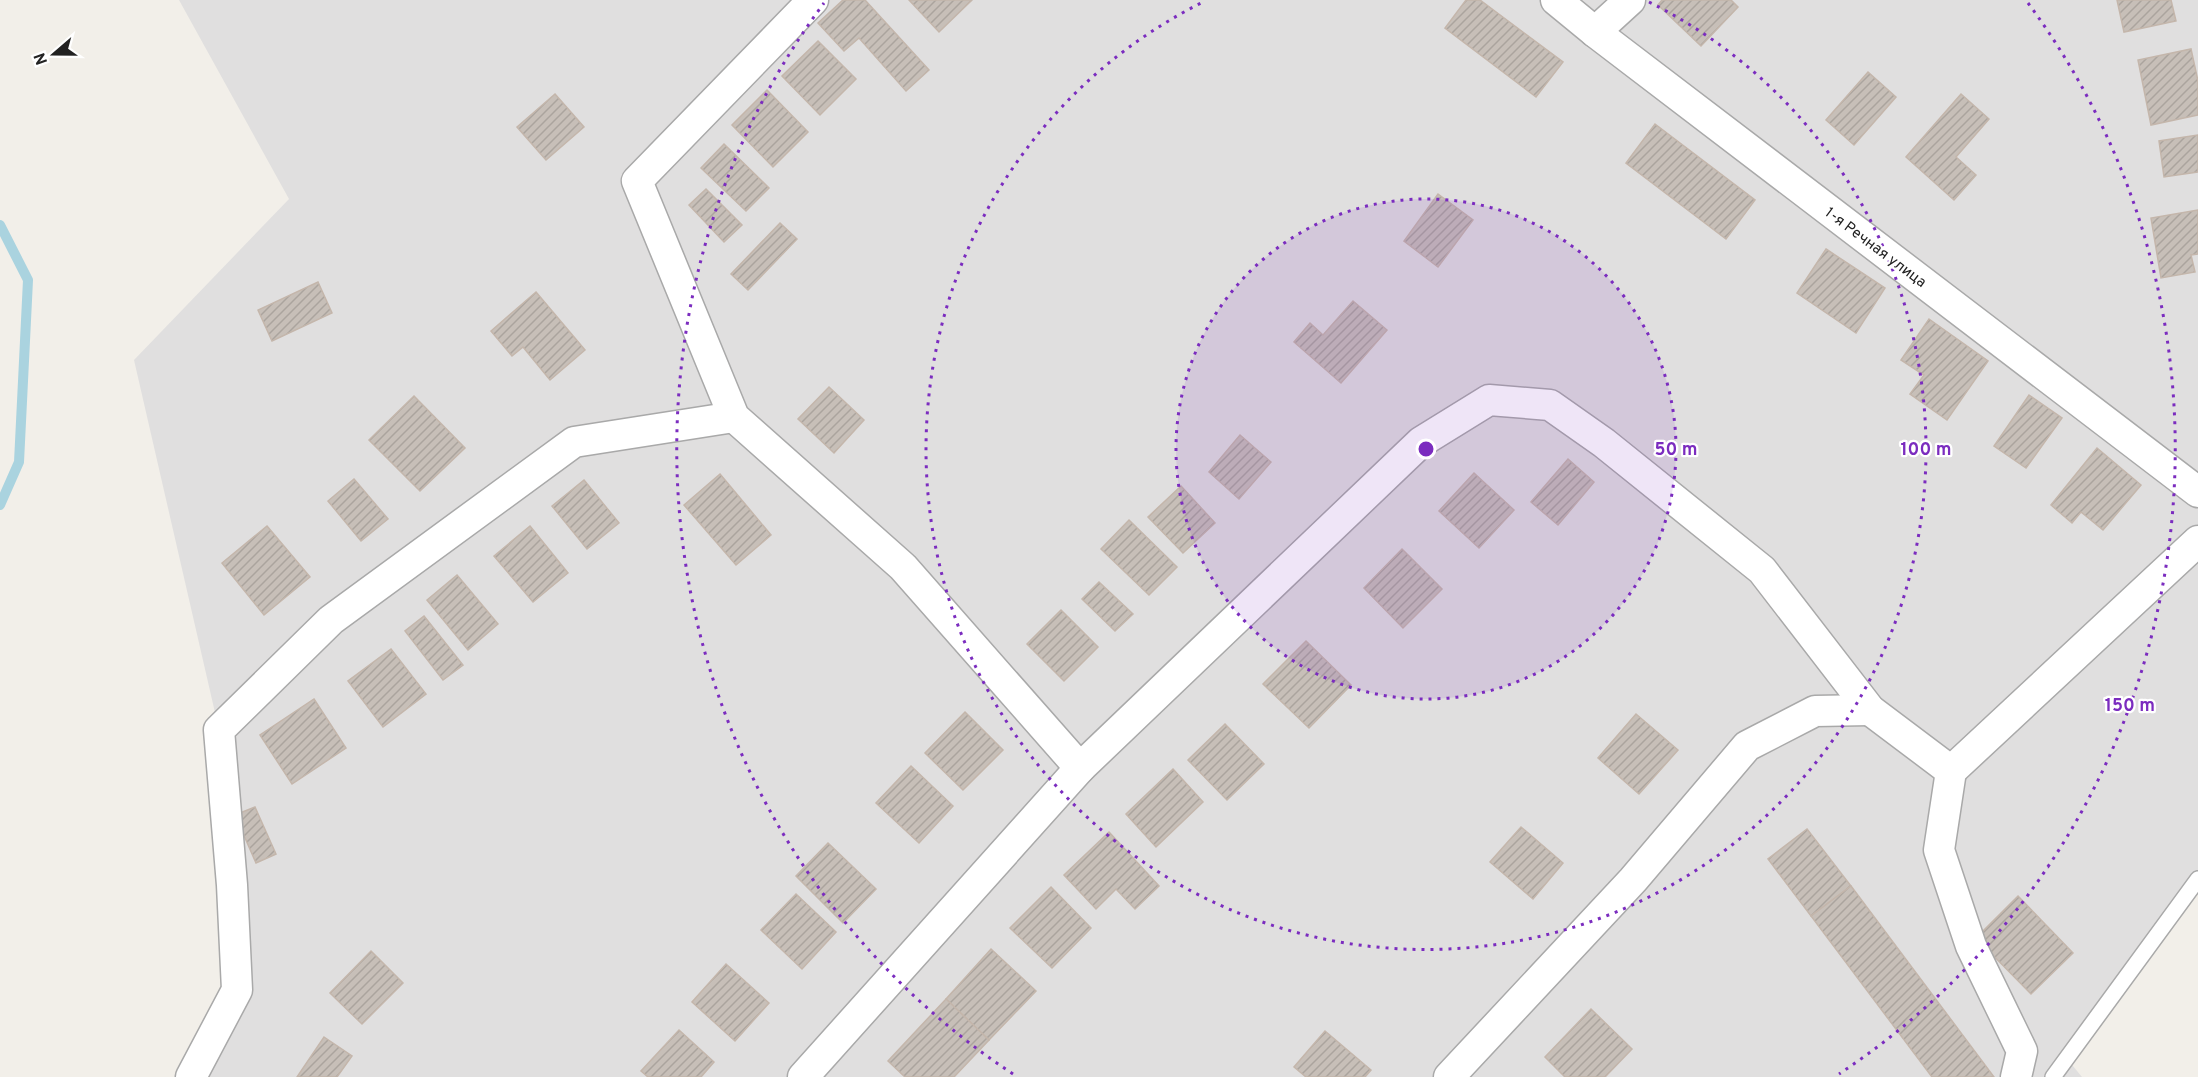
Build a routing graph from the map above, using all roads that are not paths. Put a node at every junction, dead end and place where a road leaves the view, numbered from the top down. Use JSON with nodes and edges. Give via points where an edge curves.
{"nodes":[{"id":1,"x":813,"y":0,"type":"edge"},
{"id":2,"x":1556,"y":0,"type":"edge"},
{"id":3,"x":1630,"y":0,"type":"edge"},
{"id":4,"x":1594,"y":32,"type":"junction"},
{"id":5,"x":734,"y":417,"type":"junction"},
{"id":6,"x":2198,"y":492,"type":"edge"},
{"id":7,"x":2198,"y":541,"type":"edge"},
{"id":8,"x":1870,"y":710,"type":"junction"},
{"id":9,"x":1080,"y":768,"type":"junction"},
{"id":10,"x":1951,"y":771,"type":"junction"},
{"id":11,"x":2198,"y":879,"type":"edge"},
{"id":12,"x":191,"y":1077,"type":"edge"},
{"id":13,"x":803,"y":1077,"type":"edge"},
{"id":14,"x":1449,"y":1077,"type":"edge"},
{"id":15,"x":2016,"y":1077,"type":"edge"},
{"id":16,"x":2053,"y":1077,"type":"edge"}],
"edges":[{"from":1,"to":5,"type":"street","via":[[637,181]]},
{"from":2,"to":4,"type":"street","name":"1-я Речная улица"},
{"from":3,"to":4,"type":"street"},
{"from":4,"to":6,"type":"street","name":"1-я Речная улица"},
{"from":5,"to":9,"type":"street","via":[[903,567]]},
{"from":5,"to":12,"type":"street","via":[[574,442],[331,620],[219,730],[237,990]]},
{"from":7,"to":10,"type":"street"},
{"from":8,"to":9,"type":"street","via":[[1762,570],[1604,443],[1550,405],[1489,400],[1421,442]]},
{"from":8,"to":10,"type":"street"},
{"from":8,"to":14,"type":"street","via":[[1815,711],[1747,746],[1633,880]]},
{"from":9,"to":13,"type":"street"},
{"from":10,"to":15,"type":"street","via":[[1939,850],[1971,946],[2022,1051]]},
{"from":11,"to":16,"type":"lane"}]}
